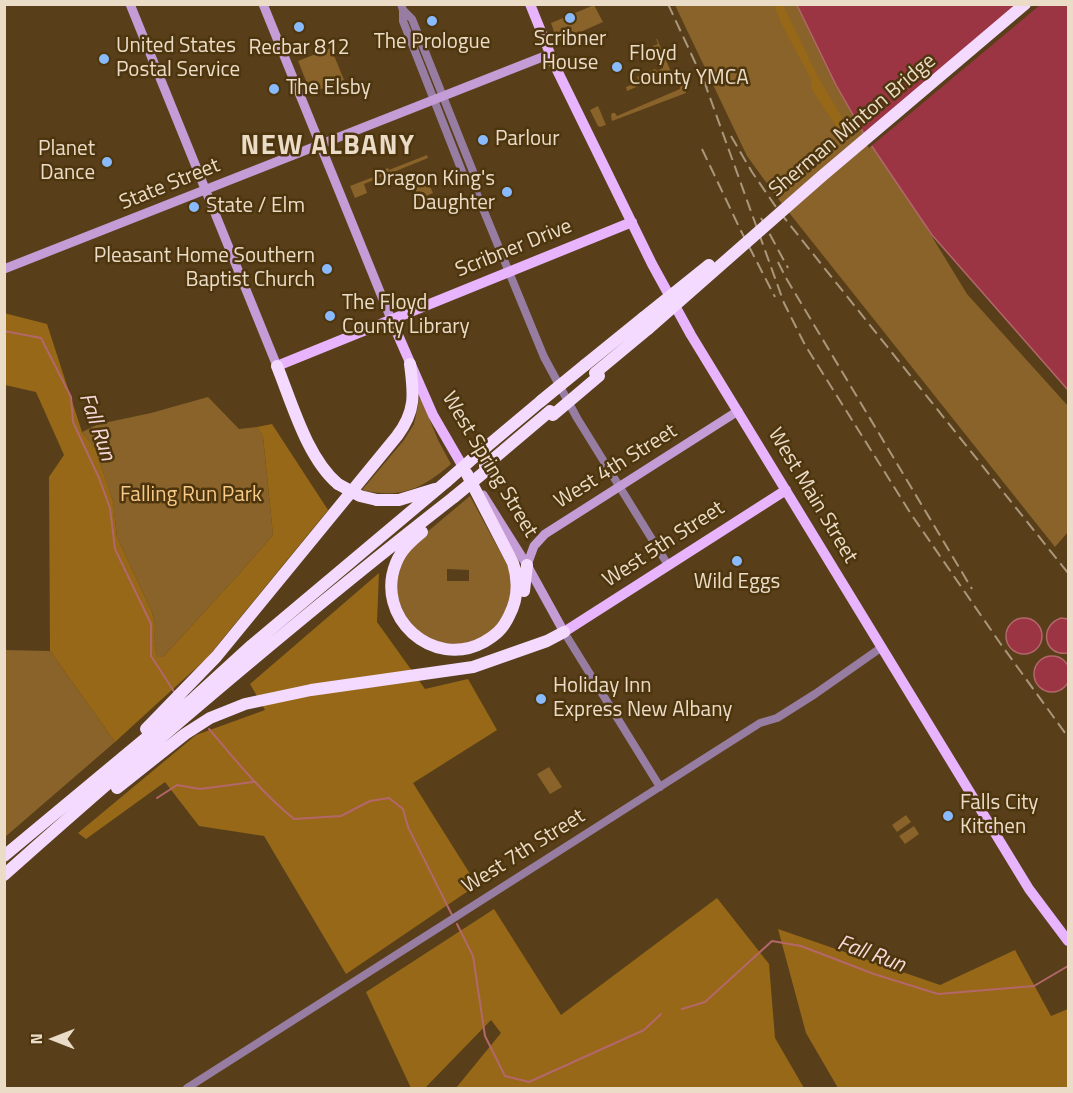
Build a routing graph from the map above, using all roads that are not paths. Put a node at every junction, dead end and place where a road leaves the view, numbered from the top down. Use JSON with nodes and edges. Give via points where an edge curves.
{"nodes":[{"id":1,"x":130,"y":4,"type":"edge"},
{"id":2,"x":263,"y":4,"type":"edge"},
{"id":3,"x":530,"y":4,"type":"edge"},
{"id":4,"x":1028,"y":4,"type":"edge"},
{"id":5,"x":402,"y":7,"type":"edge"},
{"id":6,"x":552,"y":58,"type":"junction"},
{"id":7,"x":438,"y":98,"type":"junction"},
{"id":8,"x":320,"y":145,"type":"junction"},
{"id":9,"x":205,"y":190,"type":"junction"},
{"id":10,"x":632,"y":222,"type":"junction"},
{"id":11,"x":4,"y":269,"type":"edge"},
{"id":12,"x":509,"y":271,"type":"junction"},
{"id":13,"x":391,"y":319,"type":"junction"},
{"id":14,"x":648,"y":326,"type":"junction"},
{"id":15,"x":410,"y":364,"type":"junction"},
{"id":16,"x":277,"y":366,"type":"junction"},
{"id":17,"x":738,"y":411,"type":"junction"},
{"id":18,"x":467,"y":474,"type":"junction"},
{"id":19,"x":620,"y":486,"type":"junction"},
{"id":20,"x":448,"y":490,"type":"junction"},
{"id":21,"x":786,"y":490,"type":"junction"},
{"id":22,"x":526,"y":565,"type":"junction"},
{"id":23,"x":668,"y":565,"type":"junction"},
{"id":24,"x":504,"y":628,"type":"junction"},
{"id":25,"x":564,"y":632,"type":"junction"},
{"id":26,"x":882,"y":647,"type":"junction"},
{"id":27,"x":99,"y":777,"type":"junction"},
{"id":28,"x":660,"y":787,"type":"junction"},
{"id":29,"x":52,"y":833,"type":"junction"},
{"id":30,"x":4,"y":856,"type":"edge"},
{"id":31,"x":4,"y":876,"type":"edge"},
{"id":32,"x":1067,"y":940,"type":"edge"},
{"id":33,"x":187,"y":1089,"type":"edge"}],
"edges":[{"from":1,"to":9,"type":"main road"},
{"from":2,"to":8,"type":"main road","name":"West Spring Street"},
{"from":3,"to":6,"type":"main road","name":"West Main Street"},
{"from":4,"to":14,"type":"highway","bridge":true},
{"from":4,"to":14,"type":"highway","name":"Sherman Minton Bridge","bridge":true,"via":[[774,218],[712,277]]},
{"from":4,"to":14,"type":"highway","name":"Sherman Minton Bridge","bridge":true,"via":[[773,218],[699,273]]},
{"from":5,"to":7,"type":"street","via":[[412,19]]},
{"from":6,"to":7,"type":"main road","name":"State Street"},
{"from":6,"to":10,"type":"main road","name":"West Main Street"},
{"from":7,"to":8,"type":"main road","name":"State Street"},
{"from":7,"to":12,"type":"street","via":[[474,174],[474,187]]},
{"from":8,"to":9,"type":"main road","name":"State Street"},
{"from":8,"to":13,"type":"main road","name":"West Spring Street"},
{"from":9,"to":11,"type":"main road","name":"State Street"},
{"from":9,"to":16,"type":"main road"},
{"from":10,"to":12,"type":"main road","name":"Scribner Drive"},
{"from":10,"to":17,"type":"main road","name":"West Main Street","via":[[691,334]]},
{"from":12,"to":13,"type":"main road","name":"Scribner Drive"},
{"from":12,"to":19,"type":"street","via":[[549,366]]},
{"from":13,"to":15,"type":"main road","name":"West Spring Street"},
{"from":13,"to":16,"type":"main road","name":"Scribner Drive"},
{"from":14,"to":20,"type":"highway","bridge":true,"via":[[597,375],[486,467]]},
{"from":14,"to":20,"type":"highway","bridge":true,"via":[[585,365],[541,401],[479,453]]},
{"from":15,"to":18,"type":"main road","name":"West Spring Street","via":[[439,427]]},
{"from":15,"to":27,"type":"highway","via":[[412,406],[398,436],[216,657]]},
{"from":16,"to":20,"type":"highway","bridge":true,"via":[[310,446],[338,484],[377,500],[399,500]]},
{"from":17,"to":19,"type":"main road","name":"West 4th Street"},
{"from":17,"to":21,"type":"main road","name":"West Main Street"},
{"from":18,"to":22,"type":"main road","name":"West Spring Street"},
{"from":18,"to":24,"type":"highway","via":[[516,574],[516,597]]},
{"from":19,"to":22,"type":"main road","name":"West 4th Street","via":[[540,538]]},
{"from":19,"to":23,"type":"street"},
{"from":20,"to":24,"type":"highway","via":[[449,509],[410,542],[396,563],[391,588],[396,612],[416,638],[446,649],[469,648]]},
{"from":20,"to":27,"type":"highway","via":[[222,681]]},
{"from":20,"to":29,"type":"highway","via":[[385,551]]},
{"from":21,"to":23,"type":"main road","name":"West 5th Street"},
{"from":21,"to":26,"type":"main road","name":"West Main Street"},
{"from":22,"to":24,"type":"highway","via":[[520,611]]},
{"from":22,"to":25,"type":"main road","name":"West Spring Street"},
{"from":23,"to":25,"type":"main road","name":"West 5th Street"},
{"from":25,"to":28,"type":"street","name":"West Spring Street"},
{"from":25,"to":29,"type":"highway","via":[[473,667],[278,696],[229,710],[184,734],[92,808]]},
{"from":26,"to":28,"type":"street","name":"West 7th Street","via":[[777,718],[760,723]]},
{"from":26,"to":32,"type":"main road","name":"West Main Street","via":[[1029,890]]},
{"from":27,"to":30,"type":"highway"},
{"from":28,"to":33,"type":"street","name":"West 7th Street"},
{"from":29,"to":31,"type":"highway"}]}
